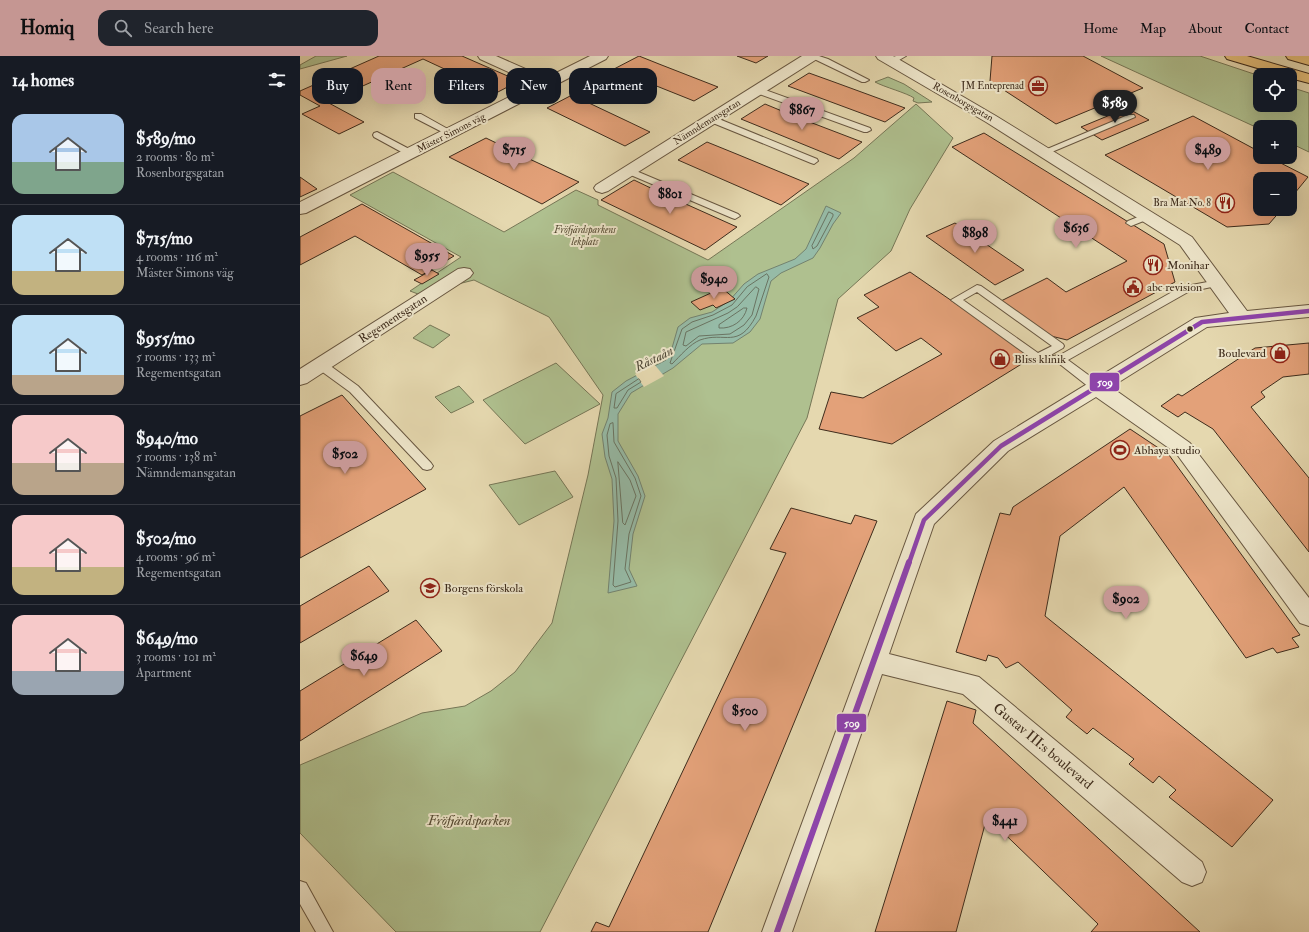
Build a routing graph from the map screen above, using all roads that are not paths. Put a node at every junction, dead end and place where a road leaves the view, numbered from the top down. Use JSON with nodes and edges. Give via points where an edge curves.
{"nodes":[{"id":1,"x":485,"y":56,"type":"edge"},
{"id":2,"x":601,"y":56,"type":"edge"},
{"id":3,"x":811,"y":56,"type":"edge"},
{"id":4,"x":1293,"y":56,"type":"edge"},
{"id":5,"x":1235,"y":57,"type":"edge"},
{"id":6,"x":892,"y":58,"type":"edge"},
{"id":7,"x":1309,"y":61,"type":"edge"},
{"id":8,"x":512,"y":68,"type":"edge"},
{"id":9,"x":1266,"y":68,"type":"edge"},
{"id":10,"x":561,"y":77,"type":"edge"},
{"id":11,"x":1297,"y":79,"type":"edge"},
{"id":12,"x":1309,"y":79,"type":"edge"},
{"id":13,"x":865,"y":80,"type":"dead end"},
{"id":14,"x":1309,"y":83,"type":"edge"},
{"id":15,"x":757,"y":90,"type":"junction"},
{"id":16,"x":508,"y":104,"type":"edge"},
{"id":17,"x":418,"y":116,"type":"dead end"},
{"id":18,"x":1131,"y":117,"type":"dead end"},
{"id":19,"x":711,"y":119,"type":"junction"},
{"id":20,"x":867,"y":130,"type":"dead end"},
{"id":21,"x":451,"y":133,"type":"junction"},
{"id":22,"x":377,"y":135,"type":"dead end"},
{"id":23,"x":1044,"y":152,"type":"junction"},
{"id":24,"x":410,"y":154,"type":"junction"},
{"id":25,"x":814,"y":161,"type":"dead end"},
{"id":26,"x":629,"y":171,"type":"junction"},
{"id":27,"x":602,"y":188,"type":"dead end"},
{"id":28,"x":300,"y":208,"type":"edge"},
{"id":29,"x":735,"y":216,"type":"dead end"},
{"id":30,"x":1148,"y":216,"type":"junction"},
{"id":31,"x":1131,"y":223,"type":"dead end"},
{"id":32,"x":464,"y":273,"type":"dead end"},
{"id":33,"x":1218,"y":283,"type":"junction"},
{"id":34,"x":1309,"y":311,"type":"edge"},
{"id":35,"x":1242,"y":317,"type":"junction"},
{"id":36,"x":1014,"y":331,"type":"dead end"},
{"id":37,"x":1046,"y":354,"type":"junction"},
{"id":38,"x":1062,"y":362,"type":"junction"},
{"id":39,"x":321,"y":365,"type":"junction"},
{"id":40,"x":300,"y":378,"type":"edge"},
{"id":41,"x":1098,"y":388,"type":"junction"},
{"id":42,"x":427,"y":466,"type":"dead end"},
{"id":43,"x":1309,"y":616,"type":"edge"},
{"id":44,"x":874,"y":661,"type":"junction"},
{"id":45,"x":1192,"y":872,"type":"dead end"},
{"id":46,"x":300,"y":888,"type":"edge"},
{"id":47,"x":325,"y":932,"type":"edge"},
{"id":48,"x":777,"y":932,"type":"edge"}],
"edges":[{"from":1,"to":8,"type":"street"},
{"from":2,"to":10,"type":"street","name":"Mäster Simons väg"},
{"from":3,"to":13,"type":"lane"},
{"from":3,"to":15,"type":"street","name":"Nämndemansgatan"},
{"from":4,"to":7,"type":"highway"},
{"from":5,"to":9,"type":"highway"},
{"from":5,"to":12,"type":"highway"},
{"from":6,"to":23,"type":"street","name":"Rosenborgsgatan"},
{"from":11,"to":14,"type":"highway"},
{"from":15,"to":19,"type":"street","name":"Nämndemansgatan"},
{"from":15,"to":20,"type":"lane"},
{"from":16,"to":21,"type":"street","name":"Mäster Simons väg"},
{"from":17,"to":21,"type":"lane"},
{"from":18,"to":23,"type":"lane"},
{"from":19,"to":25,"type":"lane"},
{"from":19,"to":26,"type":"street","name":"Nämndemansgatan"},
{"from":21,"to":24,"type":"street","name":"Mäster Simons väg"},
{"from":22,"to":24,"type":"lane"},
{"from":23,"to":30,"type":"street","name":"Rosenborgsgatan"},
{"from":24,"to":28,"type":"street","name":"Mäster Simons väg"},
{"from":26,"to":27,"type":"street","name":"Nämndemansgatan"},
{"from":26,"to":29,"type":"lane"},
{"from":30,"to":31,"type":"lane"},
{"from":30,"to":33,"type":"street","name":"Rosenborgsgatan","via":[[1186,241]]},
{"from":32,"to":39,"type":"street","name":"Regementsgatan"},
{"from":33,"to":35,"type":"street","name":"Rosenborgsgatan"},
{"from":33,"to":38,"type":"lane","via":[[1185,289],[1062,359]]},
{"from":34,"to":35,"type":"street"},
{"from":35,"to":41,"type":"street","via":[[1202,322]]},
{"from":36,"to":37,"type":"lane"},
{"from":37,"to":37,"type":"lane","via":[[1059,346],[977,288],[956,300],[1038,358]]},
{"from":37,"to":38,"type":"lane","via":[[1059,358]]},
{"from":38,"to":41,"type":"lane"},
{"from":39,"to":40,"type":"street","name":"Regementsgatan"},
{"from":39,"to":42,"type":"lane","via":[[354,389]]},
{"from":41,"to":43,"type":"street","via":[[1183,448]]},
{"from":41,"to":44,"type":"street","via":[[1001,446],[924,520]]},
{"from":44,"to":45,"type":"street","name":"Gustav III:s boulevard","via":[[970,685]]},
{"from":44,"to":48,"type":"street"},
{"from":46,"to":47,"type":"lane"}]}
